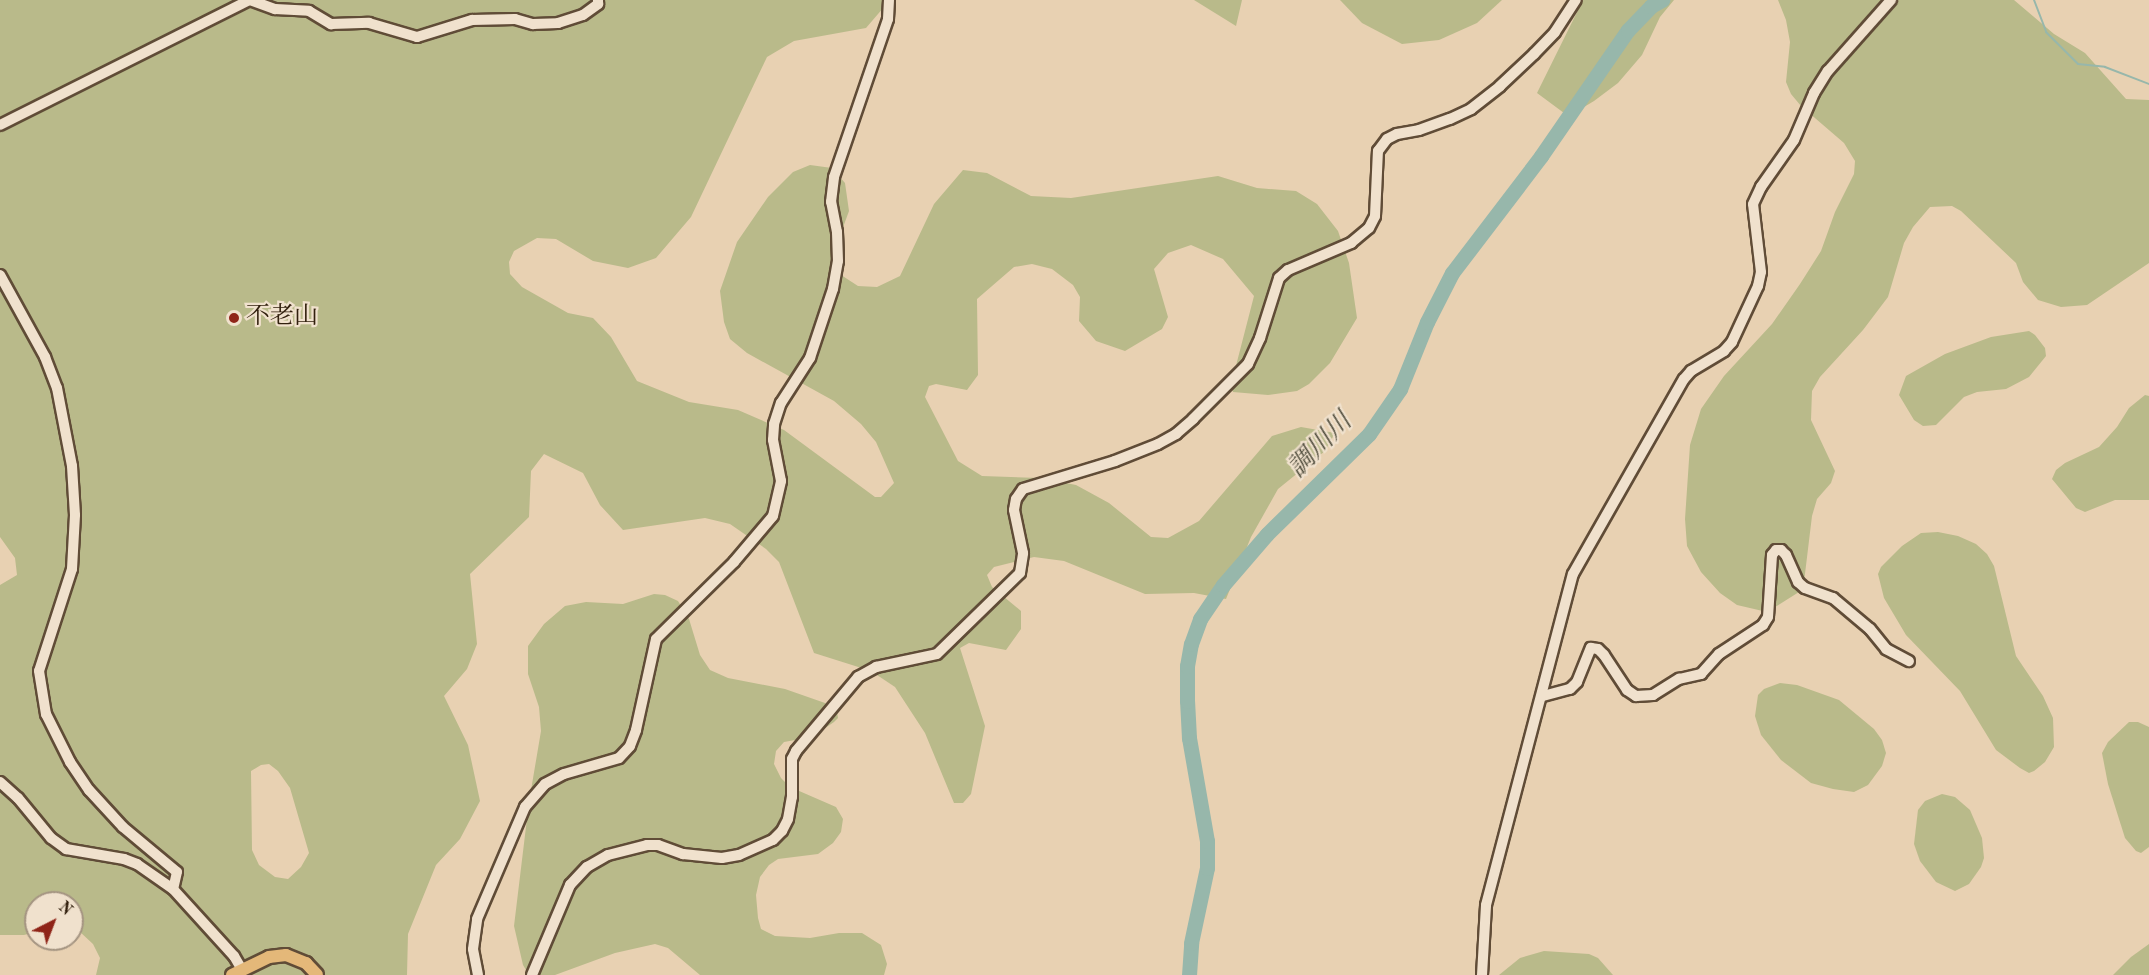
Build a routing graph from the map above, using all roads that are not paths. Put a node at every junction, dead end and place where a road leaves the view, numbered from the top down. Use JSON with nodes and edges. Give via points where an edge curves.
{"nodes":[{"id":1,"x":250,"y":0,"type":"edge"},
{"id":2,"x":598,"y":0,"type":"edge"},
{"id":3,"x":889,"y":0,"type":"edge"},
{"id":4,"x":1576,"y":0,"type":"edge"},
{"id":5,"x":1891,"y":0,"type":"edge"},
{"id":6,"x":0,"y":125,"type":"edge"},
{"id":7,"x":0,"y":275,"type":"edge"},
{"id":8,"x":1909,"y":661,"type":"dead end"},
{"id":9,"x":1543,"y":696,"type":"junction"},
{"id":10,"x":0,"y":782,"type":"edge"},
{"id":11,"x":173,"y":889,"type":"junction"},
{"id":12,"x":237,"y":972,"type":"edge"},
{"id":13,"x":317,"y":975,"type":"edge"},
{"id":14,"x":478,"y":975,"type":"edge"},
{"id":15,"x":532,"y":975,"type":"edge"},
{"id":16,"x":1482,"y":975,"type":"edge"}],
"edges":[{"from":1,"to":2,"type":"street","via":[[275,9],[309,11],[331,24],[369,23],[417,38],[472,20],[558,23],[583,15]]},
{"from":1,"to":6,"type":"street"},
{"from":3,"to":14,"type":"street","via":[[888,19],[834,177],[831,202],[838,261],[833,289],[810,358],[782,403],[774,424],[780,481],[773,516],[734,562],[656,639],[630,746],[619,758],[564,774],[545,784],[525,807],[475,926],[472,949]]},
{"from":4,"to":15,"type":"street","via":[[1555,32],[1534,54],[1471,109],[1387,140],[1378,151],[1375,216],[1369,228],[1351,243],[1288,270],[1279,278],[1248,364],[1193,419],[1158,444],[1023,489],[1014,510],[1023,553],[1020,573],[937,654],[876,667],[858,677],[795,751],[788,819],[773,840],[722,858],[683,854],[658,845],[608,855],[587,867],[570,885]]},
{"from":5,"to":9,"type":"street","via":[[1828,71],[1794,140],[1761,187],[1753,204],[1760,256],[1758,285],[1732,342],[1684,379],[1578,563],[1562,612]]},
{"from":7,"to":11,"type":"street","via":[[45,357],[57,388],[72,466],[72,569],[39,671],[46,714],[89,790],[123,827],[177,872]]},
{"from":8,"to":9,"type":"street","via":[[1886,649],[1870,629],[1833,598],[1805,588],[1798,582],[1786,555],[1776,550],[1772,555],[1768,617],[1763,626],[1719,654],[1701,674],[1679,679],[1653,695],[1636,696],[1627,690],[1604,655],[1591,648],[1577,682],[1570,689]]},
{"from":9,"to":16,"type":"street","via":[[1536,710],[1532,738],[1506,821],[1486,905]]},
{"from":10,"to":11,"type":"street","via":[[66,849],[124,859]]},
{"from":11,"to":12,"type":"street","via":[[234,956]]},
{"from":12,"to":13,"type":"main road","via":[[269,957],[286,955],[306,963]]}]}
